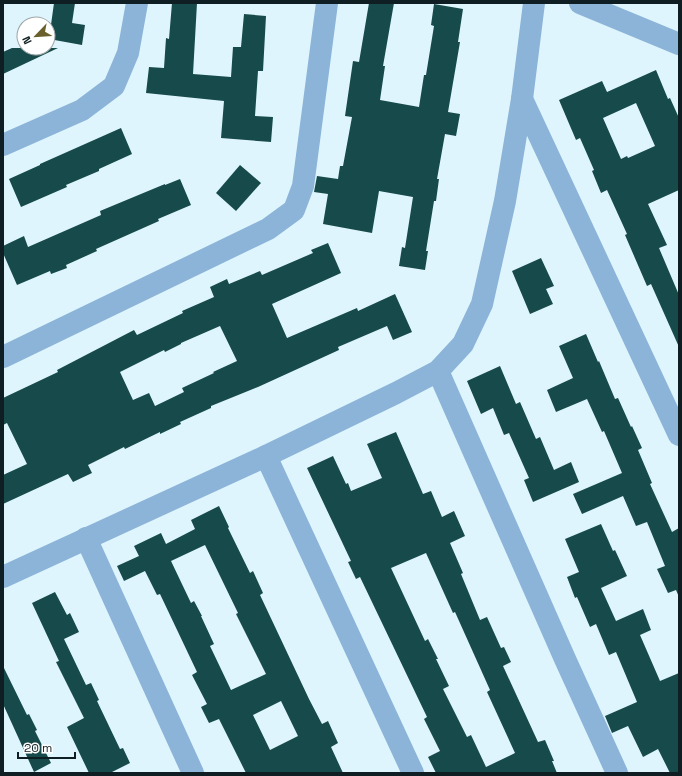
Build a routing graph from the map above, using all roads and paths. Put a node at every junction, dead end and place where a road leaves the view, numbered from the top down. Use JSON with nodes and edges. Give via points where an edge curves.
{"nodes":[{"id":1,"x":136,"y":3,"type":"edge"},
{"id":2,"x":327,"y":3,"type":"edge"},
{"id":3,"x":534,"y":3,"type":"edge"},
{"id":4,"x":580,"y":3,"type":"edge"},
{"id":5,"x":679,"y":44,"type":"edge"},
{"id":6,"x":522,"y":99,"type":"junction"},
{"id":7,"x":3,"y":145,"type":"edge"},
{"id":8,"x":3,"y":356,"type":"edge"},
{"id":9,"x":438,"y":371,"type":"junction"},
{"id":10,"x":679,"y":435,"type":"edge"},
{"id":11,"x":266,"y":456,"type":"junction"},
{"id":12,"x":86,"y":538,"type":"junction"},
{"id":13,"x":3,"y":577,"type":"edge"},
{"id":14,"x":194,"y":773,"type":"edge"},
{"id":15,"x":413,"y":773,"type":"edge"},
{"id":16,"x":617,"y":773,"type":"edge"}],
"edges":[{"from":1,"to":7,"type":"street","via":[[128,53],[114,86],[82,110]]},
{"from":2,"to":8,"type":"street","via":[[304,186],[294,210],[268,229]]},
{"from":3,"to":6,"type":"street"},
{"from":4,"to":5,"type":"street"},
{"from":6,"to":9,"type":"street","via":[[505,201],[482,304],[463,344]]},
{"from":6,"to":10,"type":"street"},
{"from":9,"to":11,"type":"street"},
{"from":9,"to":16,"type":"street"},
{"from":11,"to":12,"type":"street"},
{"from":11,"to":15,"type":"street"},
{"from":12,"to":13,"type":"street"},
{"from":12,"to":14,"type":"street"}]}
